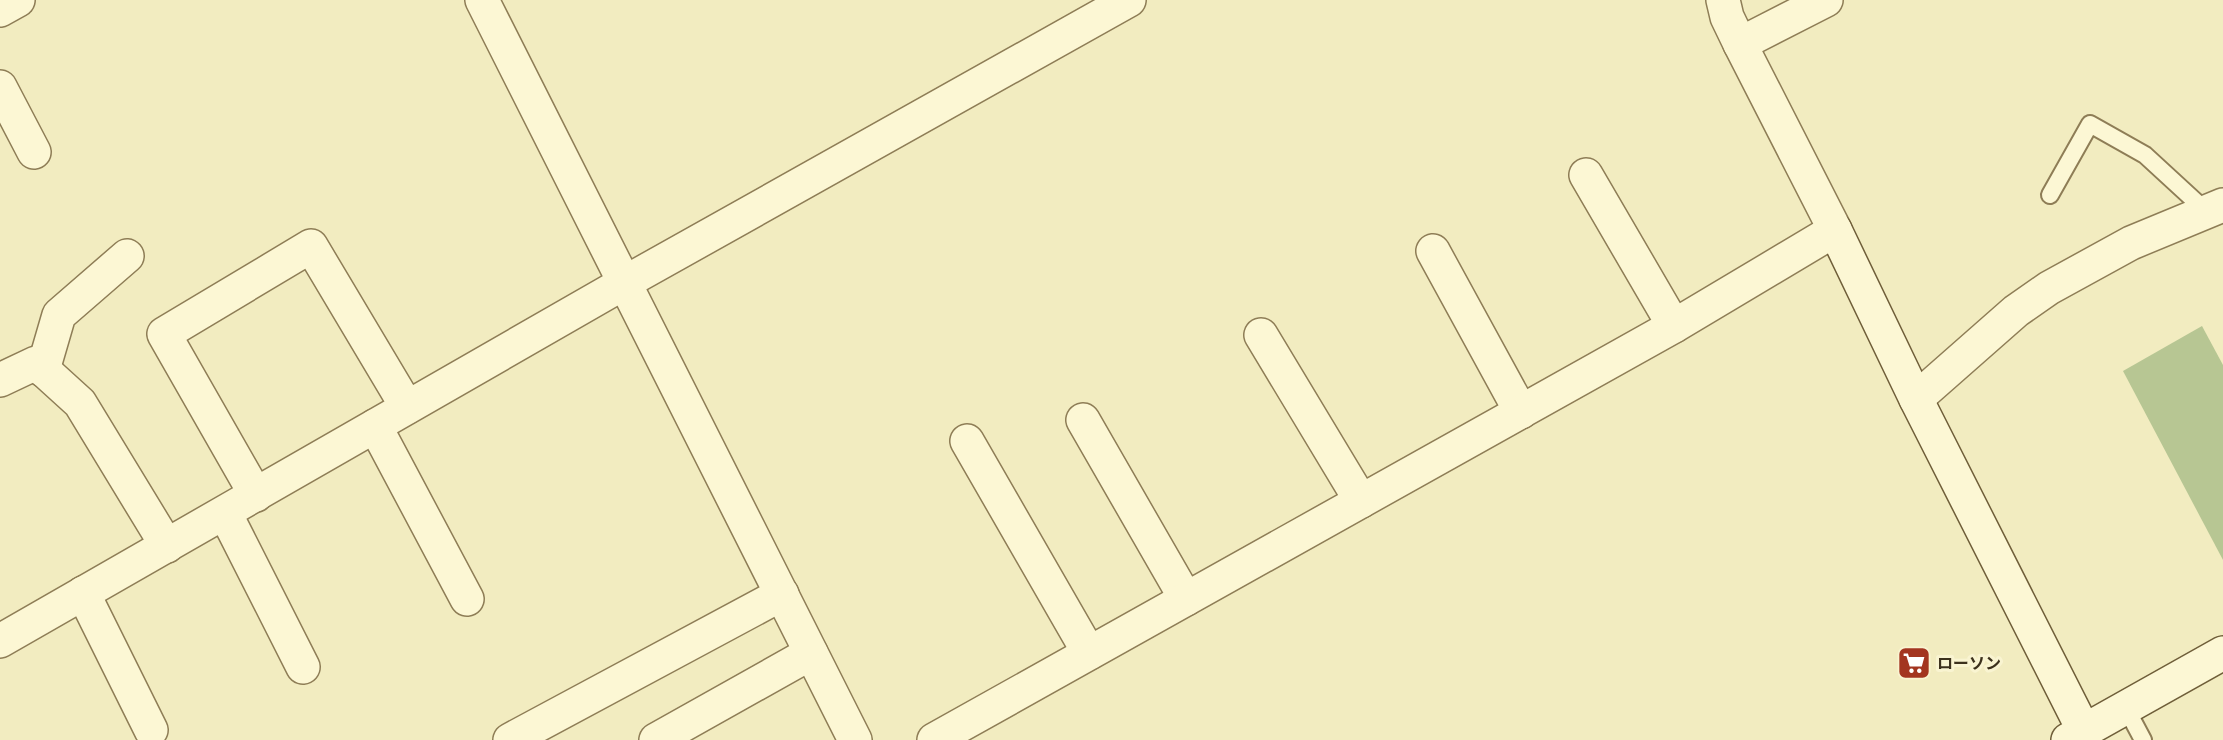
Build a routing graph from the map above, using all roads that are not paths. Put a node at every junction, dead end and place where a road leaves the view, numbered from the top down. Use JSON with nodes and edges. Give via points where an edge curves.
{"nodes":[{"id":1,"x":18,"y":0,"type":"edge"},
{"id":2,"x":482,"y":0,"type":"edge"},
{"id":3,"x":1723,"y":0,"type":"edge"},
{"id":4,"x":1826,"y":0,"type":"edge"},
{"id":5,"x":1118,"y":3,"type":"edge"},
{"id":6,"x":0,"y":10,"type":"edge"},
{"id":7,"x":1740,"y":44,"type":"junction"},
{"id":8,"x":0,"y":87,"type":"edge"},
{"id":9,"x":34,"y":152,"type":"dead end"},
{"id":10,"x":1587,"y":175,"type":"dead end"},
{"id":11,"x":2050,"y":195,"type":"dead end"},
{"id":12,"x":2215,"y":208,"type":"edge"},
{"id":13,"x":1835,"y":230,"type":"junction"},
{"id":14,"x":1433,"y":251,"type":"dead end"},
{"id":15,"x":127,"y":256,"type":"dead end"},
{"id":16,"x":624,"y":283,"type":"junction"},
{"id":17,"x":1674,"y":326,"type":"junction"},
{"id":18,"x":1261,"y":334,"type":"dead end"},
{"id":19,"x":44,"y":370,"type":"junction"},
{"id":20,"x":0,"y":380,"type":"edge"},
{"id":21,"x":1916,"y":399,"type":"junction"},
{"id":22,"x":407,"y":407,"type":"junction"},
{"id":23,"x":1521,"y":412,"type":"junction"},
{"id":24,"x":1083,"y":420,"type":"dead end"},
{"id":25,"x":375,"y":426,"type":"junction"},
{"id":26,"x":967,"y":441,"type":"dead end"},
{"id":27,"x":256,"y":495,"type":"junction"},
{"id":28,"x":1361,"y":501,"type":"junction"},
{"id":29,"x":225,"y":513,"type":"junction"},
{"id":30,"x":167,"y":546,"type":"junction"},
{"id":31,"x":84,"y":593,"type":"junction"},
{"id":32,"x":782,"y":594,"type":"junction"},
{"id":33,"x":466,"y":599,"type":"dead end"},
{"id":34,"x":1186,"y":599,"type":"junction"},
{"id":35,"x":0,"y":641,"type":"edge"},
{"id":36,"x":2223,"y":652,"type":"edge"},
{"id":37,"x":811,"y":653,"type":"junction"},
{"id":38,"x":1089,"y":653,"type":"junction"},
{"id":39,"x":303,"y":667,"type":"dead end"},
{"id":40,"x":2126,"y":708,"type":"junction"},
{"id":41,"x":151,"y":730,"type":"dead end"},
{"id":42,"x":2081,"y":737,"type":"edge"},
{"id":43,"x":510,"y":740,"type":"edge"},
{"id":44,"x":656,"y":740,"type":"edge"},
{"id":45,"x":855,"y":740,"type":"edge"},
{"id":46,"x":934,"y":740,"type":"edge"},
{"id":47,"x":2143,"y":740,"type":"edge"}],
"edges":[{"from":1,"to":6,"type":"street"},
{"from":2,"to":16,"type":"street"},
{"from":3,"to":7,"type":"street"},
{"from":4,"to":7,"type":"street"},
{"from":5,"to":16,"type":"street"},
{"from":7,"to":13,"type":"street"},
{"from":8,"to":9,"type":"street"},
{"from":10,"to":17,"type":"street"},
{"from":11,"to":12,"type":"lane","via":[[2090,124],[2145,155]]},
{"from":12,"to":21,"type":"street","via":[[2131,243],[2049,288],[2016,311]]},
{"from":13,"to":17,"type":"street"},
{"from":13,"to":21,"type":"street"},
{"from":14,"to":23,"type":"street"},
{"from":15,"to":19,"type":"street","via":[[59,315]]},
{"from":16,"to":22,"type":"street"},
{"from":16,"to":32,"type":"street"},
{"from":17,"to":23,"type":"street"},
{"from":18,"to":28,"type":"street"},
{"from":19,"to":20,"type":"street","via":[[36,363]]},
{"from":19,"to":30,"type":"street","via":[[80,403]]},
{"from":21,"to":42,"type":"street"},
{"from":22,"to":25,"type":"street"},
{"from":22,"to":27,"type":"street","via":[[310,246],[164,334]]},
{"from":23,"to":28,"type":"street"},
{"from":24,"to":34,"type":"street"},
{"from":25,"to":27,"type":"street"},
{"from":25,"to":33,"type":"street"},
{"from":26,"to":38,"type":"street"},
{"from":27,"to":29,"type":"street"},
{"from":28,"to":34,"type":"street"},
{"from":29,"to":30,"type":"street"},
{"from":29,"to":39,"type":"street"},
{"from":30,"to":31,"type":"street"},
{"from":31,"to":35,"type":"street"},
{"from":31,"to":41,"type":"street"},
{"from":32,"to":37,"type":"street"},
{"from":32,"to":43,"type":"street"},
{"from":34,"to":38,"type":"street"},
{"from":36,"to":40,"type":"street"},
{"from":37,"to":44,"type":"street"},
{"from":37,"to":45,"type":"street"},
{"from":38,"to":46,"type":"street"},
{"from":40,"to":42,"type":"street"},
{"from":40,"to":47,"type":"lane"}]}
